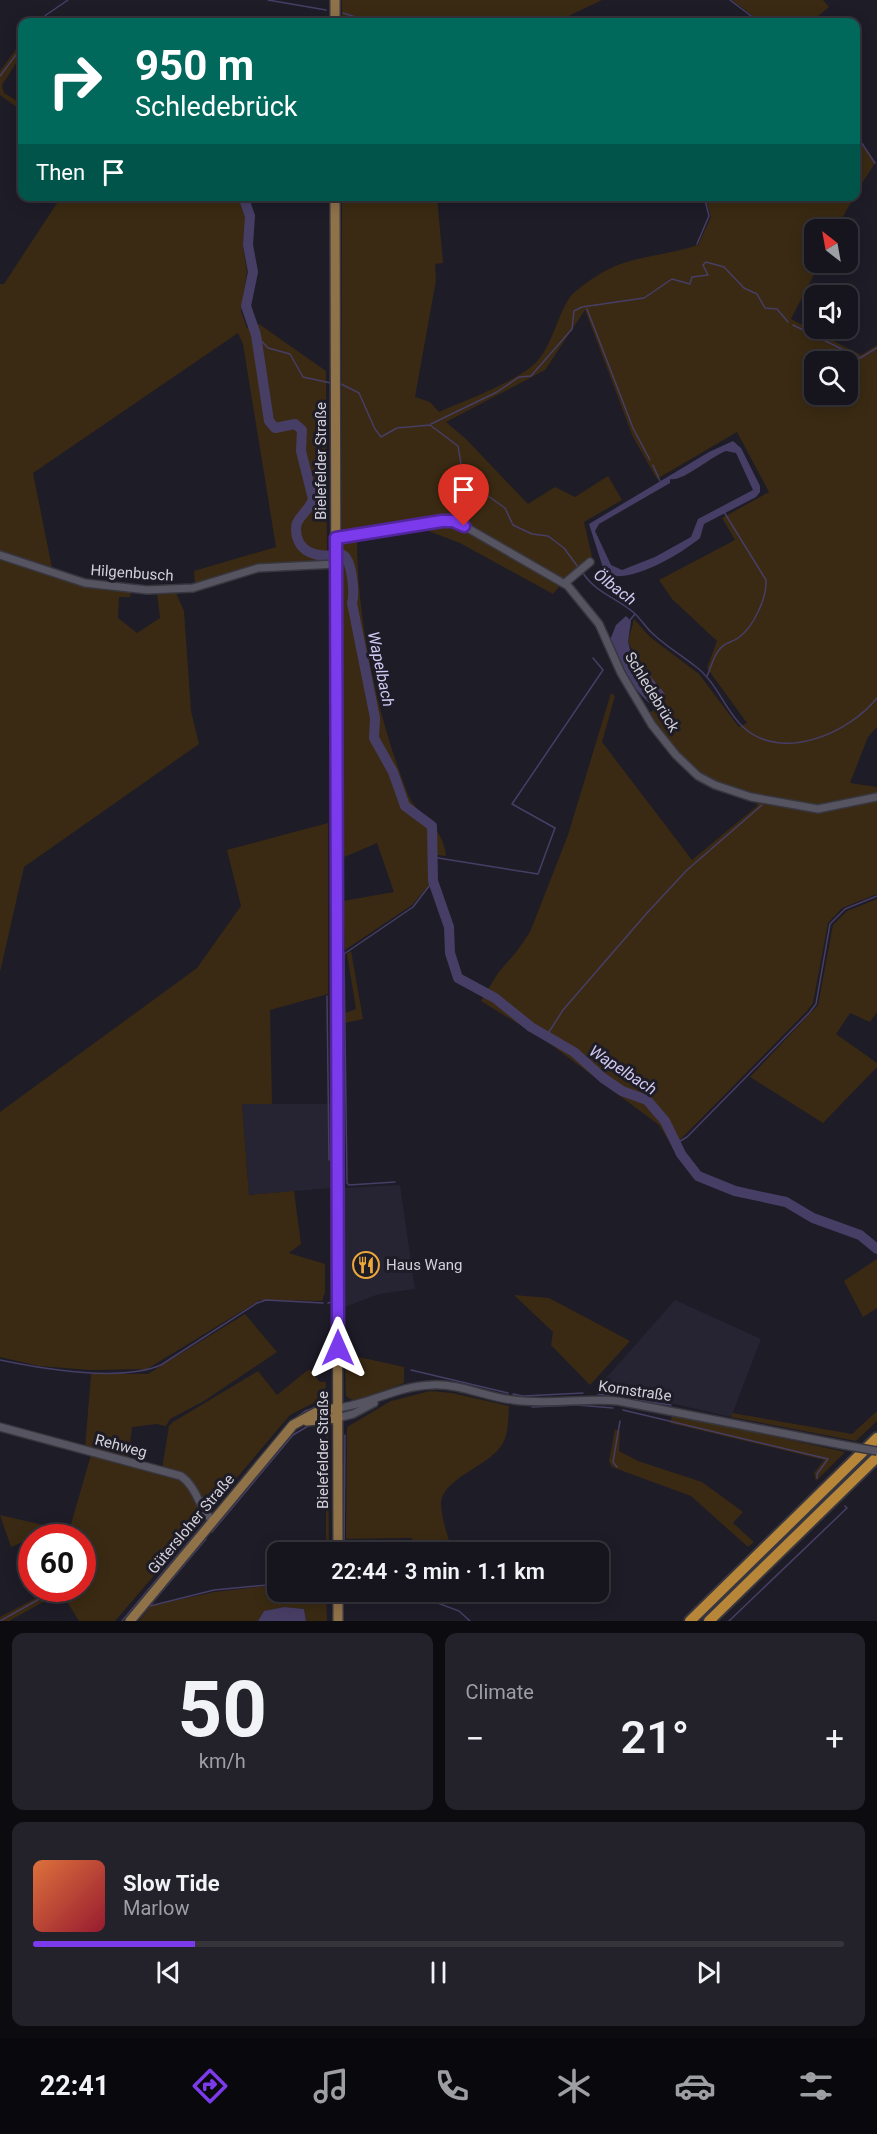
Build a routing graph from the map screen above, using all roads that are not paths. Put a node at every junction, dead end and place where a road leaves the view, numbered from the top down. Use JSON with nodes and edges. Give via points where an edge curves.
{"nodes":[{"id":1,"x":335,"y":0,"type":"edge"},
{"id":2,"x":335,"y":18,"type":"edge"},
{"id":3,"x":335,"y":201,"type":"edge"},
{"id":4,"x":336,"y":543,"type":"junction"},
{"id":5,"x":0,"y":555,"type":"edge"},
{"id":6,"x":590,"y":562,"type":"dead end"},
{"id":7,"x":336,"y":563,"type":"junction"},
{"id":8,"x":565,"y":583,"type":"junction"},
{"id":9,"x":877,"y":797,"type":"edge"},
{"id":10,"x":338,"y":1413,"type":"junction"},
{"id":11,"x":0,"y":1427,"type":"edge"},
{"id":12,"x":877,"y":1438,"type":"edge"},
{"id":13,"x":877,"y":1451,"type":"edge"},
{"id":14,"x":877,"y":1457,"type":"edge"},
{"id":15,"x":213,"y":1521,"type":"junction"},
{"id":16,"x":338,"y":1542,"type":"edge"},
{"id":17,"x":338,"y":1602,"type":"edge"},
{"id":18,"x":130,"y":1621,"type":"edge"},
{"id":19,"x":338,"y":1621,"type":"edge"},
{"id":20,"x":690,"y":1621,"type":"edge"},
{"id":21,"x":709,"y":1621,"type":"edge"}],
"edges":[{"from":1,"to":2,"type":"main road"},
{"from":3,"to":4,"type":"main road","name":"Bielefelder Straße"},
{"from":4,"to":7,"type":"main road","name":"Bielefelder Straße"},
{"from":4,"to":8,"type":"street","name":"Schledebrück","via":[[453,521]]},
{"from":5,"to":7,"type":"street","name":"Hilgenbusch","via":[[85,583],[147,590],[193,588],[258,568]]},
{"from":6,"to":8,"type":"street"},
{"from":7,"to":10,"type":"main road","name":"Bielefelder Straße"},
{"from":8,"to":9,"type":"street","name":"Schledebrück","via":[[599,624],[621,673],[652,725],[698,776],[751,797],[818,809]]},
{"from":10,"to":13,"type":"street","name":"Kornstraße","bridge":true,"via":[[432,1384],[518,1401],[618,1401]]},
{"from":10,"to":15,"type":"main road","name":"Gütersloher Straße","via":[[304,1417],[293,1425]]},
{"from":10,"to":16,"type":"main road","name":"Bielefelder Straße"},
{"from":11,"to":15,"type":"street","name":"Rehweg","via":[[182,1476]]},
{"from":12,"to":20,"type":"highway"},
{"from":14,"to":21,"type":"highway"},
{"from":15,"to":18,"type":"main road","name":"Gütersloher Straße"},
{"from":17,"to":19,"type":"main road"}]}
